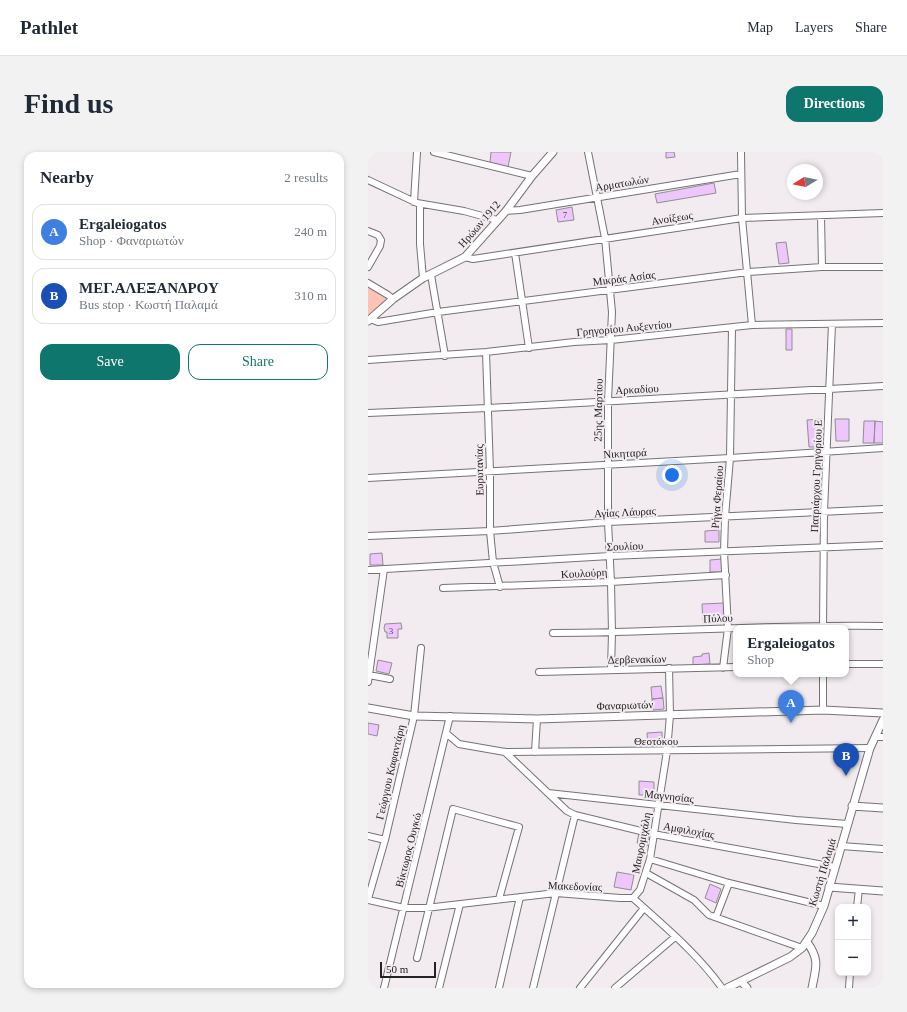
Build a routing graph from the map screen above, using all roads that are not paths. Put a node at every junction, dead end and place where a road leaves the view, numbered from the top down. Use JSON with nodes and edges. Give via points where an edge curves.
{"nodes":[{"id":1,"x":417,"y":152,"type":"edge"},
{"id":2,"x":434,"y":152,"type":"edge"},
{"id":3,"x":553,"y":152,"type":"edge"},
{"id":4,"x":588,"y":152,"type":"edge"},
{"id":5,"x":741,"y":152,"type":"edge"},
{"id":6,"x":741,"y":174,"type":"junction"},
{"id":7,"x":532,"y":176,"type":"junction"},
{"id":8,"x":368,"y":180,"type":"edge"},
{"id":9,"x":598,"y":197,"type":"junction"},
{"id":10,"x":417,"y":203,"type":"junction"},
{"id":11,"x":506,"y":211,"type":"junction"},
{"id":12,"x":883,"y":213,"type":"edge"},
{"id":13,"x":821,"y":216,"type":"junction"},
{"id":14,"x":742,"y":218,"type":"junction"},
{"id":15,"x":497,"y":220,"type":"junction"},
{"id":16,"x":368,"y":231,"type":"edge"},
{"id":17,"x":605,"y":238,"type":"junction"},
{"id":18,"x":515,"y":252,"type":"junction"},
{"id":19,"x":465,"y":257,"type":"junction"},
{"id":20,"x":368,"y":267,"type":"edge"},
{"id":21,"x":822,"y":267,"type":"junction"},
{"id":22,"x":883,"y":267,"type":"edge"},
{"id":23,"x":748,"y":272,"type":"junction"},
{"id":24,"x":430,"y":275,"type":"junction"},
{"id":25,"x":424,"y":278,"type":"junction"},
{"id":26,"x":368,"y":283,"type":"edge"},
{"id":27,"x":610,"y":290,"type":"junction"},
{"id":28,"x":394,"y":299,"type":"junction"},
{"id":29,"x":523,"y":300,"type":"junction"},
{"id":30,"x":438,"y":312,"type":"junction"},
{"id":31,"x":369,"y":320,"type":"edge"},
{"id":32,"x":883,"y":323,"type":"edge"},
{"id":33,"x":832,"y":324,"type":"junction"},
{"id":34,"x":752,"y":325,"type":"junction"},
{"id":35,"x":732,"y":328,"type":"junction"},
{"id":36,"x":611,"y":340,"type":"junction"},
{"id":37,"x":528,"y":348,"type":"junction"},
{"id":38,"x":486,"y":352,"type":"junction"},
{"id":39,"x":445,"y":356,"type":"junction"},
{"id":40,"x":368,"y":360,"type":"edge"},
{"id":41,"x":883,"y":386,"type":"edge"},
{"id":42,"x":829,"y":390,"type":"junction"},
{"id":43,"x":731,"y":394,"type":"junction"},
{"id":44,"x":608,"y":401,"type":"junction"},
{"id":45,"x":488,"y":408,"type":"junction"},
{"id":46,"x":368,"y":413,"type":"edge"},
{"id":47,"x":883,"y":448,"type":"edge"},
{"id":48,"x":827,"y":452,"type":"junction"},
{"id":49,"x":730,"y":458,"type":"junction"},
{"id":50,"x":608,"y":464,"type":"junction"},
{"id":51,"x":490,"y":472,"type":"junction"},
{"id":52,"x":368,"y":478,"type":"edge"},
{"id":53,"x":883,"y":509,"type":"edge"},
{"id":54,"x":824,"y":512,"type":"junction"},
{"id":55,"x":725,"y":517,"type":"junction"},
{"id":56,"x":608,"y":522,"type":"junction"},
{"id":57,"x":490,"y":531,"type":"junction"},
{"id":58,"x":368,"y":536,"type":"edge"},
{"id":59,"x":883,"y":545,"type":"edge"},
{"id":60,"x":824,"y":547,"type":"junction"},
{"id":61,"x":724,"y":552,"type":"junction"},
{"id":62,"x":610,"y":556,"type":"junction"},
{"id":63,"x":492,"y":562,"type":"junction"},
{"id":64,"x":384,"y":569,"type":"junction"},
{"id":65,"x":368,"y":570,"type":"edge"},
{"id":66,"x":726,"y":575,"type":"junction"},
{"id":67,"x":611,"y":582,"type":"junction"},
{"id":68,"x":500,"y":587,"type":"junction"},
{"id":69,"x":443,"y":588,"type":"dead end"},
{"id":70,"x":823,"y":625,"type":"edge"},
{"id":71,"x":849,"y":626,"type":"edge"},
{"id":72,"x":883,"y":626,"type":"edge"},
{"id":73,"x":728,"y":628,"type":"junction"},
{"id":74,"x":733,"y":628,"type":"edge"},
{"id":75,"x":553,"y":633,"type":"dead end"},
{"id":76,"x":612,"y":633,"type":"junction"},
{"id":77,"x":421,"y":648,"type":"dead end"},
{"id":78,"x":849,"y":664,"type":"edge"},
{"id":79,"x":883,"y":664,"type":"edge"},
{"id":80,"x":733,"y":667,"type":"edge"},
{"id":81,"x":669,"y":668,"type":"junction"},
{"id":82,"x":723,"y":668,"type":"junction"},
{"id":83,"x":611,"y":670,"type":"junction"},
{"id":84,"x":539,"y":672,"type":"dead end"},
{"id":85,"x":369,"y":675,"type":"junction"},
{"id":86,"x":823,"y":677,"type":"edge"},
{"id":87,"x":390,"y":679,"type":"dead end"},
{"id":88,"x":368,"y":682,"type":"edge"},
{"id":89,"x":368,"y":708,"type":"edge"},
{"id":90,"x":823,"y":710,"type":"junction"},
{"id":91,"x":883,"y":713,"type":"edge"},
{"id":92,"x":670,"y":715,"type":"junction"},
{"id":93,"x":414,"y":716,"type":"junction"},
{"id":94,"x":450,"y":716,"type":"junction"},
{"id":95,"x":537,"y":719,"type":"junction"},
{"id":96,"x":883,"y":720,"type":"edge"},
{"id":97,"x":447,"y":734,"type":"junction"},
{"id":98,"x":875,"y":737,"type":"junction"},
{"id":99,"x":883,"y":737,"type":"edge"},
{"id":100,"x":870,"y":748,"type":"junction"},
{"id":101,"x":667,"y":750,"type":"junction"},
{"id":102,"x":505,"y":752,"type":"junction"},
{"id":103,"x":535,"y":752,"type":"junction"},
{"id":104,"x":548,"y":793,"type":"junction"},
{"id":105,"x":658,"y":805,"type":"junction"},
{"id":106,"x":852,"y":806,"type":"junction"},
{"id":107,"x":883,"y":808,"type":"edge"},
{"id":108,"x":575,"y":815,"type":"junction"},
{"id":109,"x":847,"y":824,"type":"junction"},
{"id":110,"x":653,"y":834,"type":"junction"},
{"id":111,"x":368,"y":836,"type":"edge"},
{"id":112,"x":385,"y":840,"type":"junction"},
{"id":113,"x":841,"y":846,"type":"junction"},
{"id":114,"x":883,"y":849,"type":"edge"},
{"id":115,"x":650,"y":859,"type":"junction"},
{"id":116,"x":835,"y":867,"type":"junction"},
{"id":117,"x":646,"y":873,"type":"junction"},
{"id":118,"x":729,"y":883,"type":"junction"},
{"id":119,"x":829,"y":887,"type":"junction"},
{"id":120,"x":859,"y":889,"type":"junction"},
{"id":121,"x":883,"y":891,"type":"edge"},
{"id":122,"x":556,"y":894,"type":"junction"},
{"id":123,"x":520,"y":897,"type":"junction"},
{"id":124,"x":633,"y":898,"type":"junction"},
{"id":125,"x":499,"y":899,"type":"junction"},
{"id":126,"x":368,"y":900,"type":"edge"},
{"id":127,"x":460,"y":904,"type":"junction"},
{"id":128,"x":857,"y":904,"type":"edge"},
{"id":129,"x":824,"y":906,"type":"junction"},
{"id":130,"x":404,"y":908,"type":"junction"},
{"id":131,"x":429,"y":908,"type":"junction"},
{"id":132,"x":644,"y":908,"type":"junction"},
{"id":133,"x":716,"y":917,"type":"junction"},
{"id":134,"x":675,"y":937,"type":"junction"},
{"id":135,"x":806,"y":942,"type":"junction"},
{"id":136,"x":802,"y":948,"type":"junction"},
{"id":137,"x":417,"y":958,"type":"dead end"},
{"id":138,"x":850,"y":976,"type":"edge"},
{"id":139,"x":741,"y":980,"type":"junction"},
{"id":140,"x":384,"y":988,"type":"edge"},
{"id":141,"x":439,"y":988,"type":"edge"},
{"id":142,"x":499,"y":988,"type":"edge"},
{"id":143,"x":533,"y":988,"type":"edge"},
{"id":144,"x":580,"y":988,"type":"edge"},
{"id":145,"x":615,"y":988,"type":"edge"},
{"id":146,"x":722,"y":988,"type":"edge"},
{"id":147,"x":727,"y":988,"type":"edge"},
{"id":148,"x":747,"y":988,"type":"edge"},
{"id":149,"x":812,"y":988,"type":"edge"},
{"id":150,"x":849,"y":988,"type":"edge"}],
"edges":[{"from":1,"to":10,"type":"street"},
{"from":2,"to":7,"type":"street"},
{"from":3,"to":7,"type":"street","name":"Ηρώων 1912"},
{"from":4,"to":9,"type":"street","name":"25ης Μαρτίου"},
{"from":5,"to":6,"type":"street"},
{"from":6,"to":9,"type":"street","name":"Αρματωλών"},
{"from":6,"to":14,"type":"street"},
{"from":7,"to":11,"type":"street","name":"Ηρώων 1912"},
{"from":8,"to":10,"type":"street"},
{"from":9,"to":11,"type":"street","name":"Αρματωλών"},
{"from":9,"to":17,"type":"street","name":"25ης Μαρτίου"},
{"from":10,"to":15,"type":"street"},
{"from":10,"to":25,"type":"street"},
{"from":11,"to":15,"type":"street","name":"Ηρώων 1912"},
{"from":12,"to":13,"type":"street","name":"Ανοίξεως"},
{"from":13,"to":14,"type":"street","name":"Ανοίξεως"},
{"from":13,"to":21,"type":"street"},
{"from":14,"to":17,"type":"street","name":"Ανοίξεως"},
{"from":14,"to":23,"type":"street"},
{"from":15,"to":19,"type":"street","name":"Ηρώων 1912"},
{"from":16,"to":20,"type":"street","via":[[378,235],[381,240]]},
{"from":17,"to":18,"type":"street","name":"Ανοίξεως"},
{"from":17,"to":27,"type":"street","name":"25ης Μαρτίου"},
{"from":18,"to":19,"type":"street","name":"Ανοίξεως","via":[[473,259]]},
{"from":18,"to":29,"type":"street"},
{"from":19,"to":24,"type":"street","name":"Ηρώων 1912"},
{"from":21,"to":22,"type":"street","name":"Μικράς Ασίας"},
{"from":21,"to":23,"type":"street","name":"Μικράς Ασίας"},
{"from":23,"to":27,"type":"street","name":"Μικράς Ασίας"},
{"from":23,"to":34,"type":"street"},
{"from":24,"to":25,"type":"street","name":"Ηρώων 1912"},
{"from":24,"to":30,"type":"street"},
{"from":25,"to":28,"type":"street","name":"Ηρώων 1912"},
{"from":26,"to":28,"type":"street"},
{"from":27,"to":29,"type":"street","name":"Μικράς Ασίας"},
{"from":27,"to":36,"type":"street","name":"25ης Μαρτίου"},
{"from":28,"to":31,"type":"street","name":"Ηρώων 1912"},
{"from":29,"to":30,"type":"street","name":"Μικράς Ασίας"},
{"from":29,"to":37,"type":"street"},
{"from":30,"to":31,"type":"street","name":"Μικράς Ασίας","via":[[378,322]]},
{"from":30,"to":39,"type":"street"},
{"from":32,"to":33,"type":"street","name":"Γρηγορίου Αυξεντίου"},
{"from":33,"to":34,"type":"street","name":"Γρηγορίου Αυξεντίου"},
{"from":33,"to":42,"type":"street","name":"Πατριάρχου Γρηγορίου Ε"},
{"from":34,"to":35,"type":"street","name":"Γρηγορίου Αυξεντίου"},
{"from":35,"to":36,"type":"street","name":"Γρηγορίου Αυξεντίου"},
{"from":35,"to":43,"type":"street","name":"Ρήγα Φεραίου"},
{"from":36,"to":37,"type":"street","name":"Γρηγορίου Αυξεντίου"},
{"from":36,"to":44,"type":"street","name":"25ης Μαρτίου"},
{"from":37,"to":38,"type":"street","name":"Γρηγορίου Αυξεντίου"},
{"from":38,"to":39,"type":"street","name":"Γρηγορίου Αυξεντίου"},
{"from":38,"to":45,"type":"street","name":"Ευρυτανίας"},
{"from":39,"to":40,"type":"street","name":"Γρηγορίου Αυξεντίου"},
{"from":41,"to":42,"type":"street","name":"Αρκαδίου"},
{"from":42,"to":43,"type":"street","name":"Αρκαδίου"},
{"from":42,"to":48,"type":"street","name":"Πατριάρχου Γρηγορίου Ε"},
{"from":43,"to":44,"type":"street","name":"Αρκαδίου"},
{"from":43,"to":49,"type":"street","name":"Ρήγα Φεραίου"},
{"from":44,"to":45,"type":"street","name":"Αρκαδίου"},
{"from":44,"to":50,"type":"street","name":"25ης Μαρτίου"},
{"from":45,"to":46,"type":"street","name":"Αρκαδίου"},
{"from":45,"to":51,"type":"street","name":"Ευρυτανίας"},
{"from":47,"to":48,"type":"street","name":"Νικηταρά"},
{"from":48,"to":49,"type":"street","name":"Νικηταρά"},
{"from":48,"to":54,"type":"street","name":"Πατριάρχου Γρηγορίου Ε"},
{"from":49,"to":50,"type":"street","name":"Νικηταρά"},
{"from":49,"to":55,"type":"street","name":"Ρήγα Φεραίου"},
{"from":50,"to":51,"type":"street","name":"Νικηταρά"},
{"from":50,"to":56,"type":"street","name":"25ης Μαρτίου"},
{"from":51,"to":52,"type":"street","name":"Νικηταρά"},
{"from":51,"to":57,"type":"street","name":"Ευρυτανίας"},
{"from":53,"to":54,"type":"street","name":"Αγίας Λάυρας"},
{"from":54,"to":55,"type":"street","name":"Αγίας Λάυρας"},
{"from":54,"to":60,"type":"street","name":"Πατριάρχου Γρηγορίου Ε"},
{"from":55,"to":56,"type":"street","name":"Αγίας Λάυρας"},
{"from":55,"to":61,"type":"street","name":"Ρήγα Φεραίου"},
{"from":56,"to":57,"type":"street","name":"Αγίας Λάυρας"},
{"from":56,"to":62,"type":"street","name":"25ης Μαρτίου"},
{"from":57,"to":58,"type":"street","name":"Αγίας Λάυρας"},
{"from":57,"to":63,"type":"street","name":"Ευρυτανίας"},
{"from":59,"to":60,"type":"street","name":"Σουλίου"},
{"from":60,"to":61,"type":"street","name":"Σουλίου"},
{"from":60,"to":70,"type":"street","name":"Πατριάρχου Γρηγορίου Ε"},
{"from":61,"to":62,"type":"street","name":"Σουλίου"},
{"from":61,"to":66,"type":"street","name":"Ρήγα Φεραίου"},
{"from":62,"to":63,"type":"street","name":"Σουλίου"},
{"from":62,"to":67,"type":"street","name":"25ης Μαρτίου"},
{"from":63,"to":64,"type":"street","name":"Σουλίου"},
{"from":63,"to":68,"type":"street","name":"Ευρυτανίας"},
{"from":64,"to":65,"type":"street","name":"Σουλίου"},
{"from":64,"to":85,"type":"street"},
{"from":66,"to":67,"type":"street","name":"Κουλούρη"},
{"from":66,"to":73,"type":"street","name":"Ρήγα Φεραίου"},
{"from":67,"to":68,"type":"street","name":"Κουλούρη"},
{"from":67,"to":76,"type":"street","name":"25ης Μαρτίου"},
{"from":68,"to":69,"type":"street","name":"Κουλούρη"},
{"from":71,"to":72,"type":"street","name":"Πύλου"},
{"from":73,"to":74,"type":"street","name":"Πύλου"},
{"from":73,"to":76,"type":"street","name":"Πύλου"},
{"from":73,"to":82,"type":"street","name":"Ρήγα Φεραίου"},
{"from":75,"to":76,"type":"street","name":"Πύλου"},
{"from":76,"to":83,"type":"street","name":"25ης Μαρτίου"},
{"from":77,"to":93,"type":"street","name":"Γεώργιου Καφαντάρη"},
{"from":78,"to":79,"type":"street"},
{"from":80,"to":82,"type":"street","name":"Δερβενακίων"},
{"from":81,"to":82,"type":"street","name":"Δερβενακίων"},
{"from":81,"to":83,"type":"street","name":"Δερβενακίων"},
{"from":81,"to":92,"type":"street","name":"Μαυρομιχάλη"},
{"from":83,"to":84,"type":"street","name":"Δερβενακίων"},
{"from":85,"to":87,"type":"street"},
{"from":85,"to":88,"type":"street"},
{"from":86,"to":90,"type":"street"},
{"from":89,"to":93,"type":"street","name":"Φαναριωτών"},
{"from":90,"to":91,"type":"street","name":"Φαναριωτών"},
{"from":90,"to":92,"type":"street","name":"Φαναριωτών"},
{"from":92,"to":95,"type":"street","name":"Φαναριωτών"},
{"from":92,"to":101,"type":"street","name":"Μαυρομιχάλη"},
{"from":93,"to":94,"type":"street","name":"Φαναριωτών"},
{"from":93,"to":112,"type":"street","name":"Γεώργιου Καφαντάρη"},
{"from":94,"to":95,"type":"street","name":"Φαναριωτών"},
{"from":94,"to":97,"type":"street","name":"Βίκτωρος Ουγκώ"},
{"from":95,"to":103,"type":"street"},
{"from":96,"to":98,"type":"street","name":"Κωστή Παλαμά"},
{"from":97,"to":102,"type":"street","name":"Θεοτόκου","via":[[459,744]]},
{"from":97,"to":130,"type":"street","name":"Βίκτωρος Ουγκώ"},
{"from":98,"to":99,"type":"street"},
{"from":98,"to":100,"type":"street","name":"Κωστή Παλαμά"},
{"from":100,"to":101,"type":"street","name":"Θεοτόκου"},
{"from":100,"to":106,"type":"street","name":"Κωστή Παλαμά"},
{"from":101,"to":103,"type":"street","name":"Θεοτόκου"},
{"from":101,"to":105,"type":"street","name":"Μαυρομιχάλη"},
{"from":102,"to":103,"type":"street","name":"Θεοτόκου"},
{"from":102,"to":104,"type":"street"},
{"from":104,"to":105,"type":"street","name":"Μαγνησίας"},
{"from":104,"to":108,"type":"street","name":"Αμφιλοχίας"},
{"from":105,"to":109,"type":"street","name":"Μαγνησίας"},
{"from":105,"to":110,"type":"street","name":"Μαυρομιχάλη"},
{"from":106,"to":107,"type":"street"},
{"from":106,"to":109,"type":"street","name":"Κωστή Παλαμά"},
{"from":108,"to":110,"type":"street","name":"Αμφιλοχίας"},
{"from":108,"to":122,"type":"street"},
{"from":109,"to":113,"type":"street","name":"Κωστή Παλαμά"},
{"from":110,"to":115,"type":"street","name":"Μαυρομιχάλη"},
{"from":110,"to":116,"type":"street","name":"Αμφιλοχίας"},
{"from":111,"to":112,"type":"street"},
{"from":112,"to":126,"type":"street","name":"Γεώργιου Καφαντάρη"},
{"from":113,"to":114,"type":"street"},
{"from":113,"to":116,"type":"street","name":"Κωστή Παλαμά"},
{"from":115,"to":117,"type":"street","name":"Μαυρομιχάλη"},
{"from":115,"to":118,"type":"street"},
{"from":116,"to":119,"type":"street","name":"Κωστή Παλαμά"},
{"from":117,"to":124,"type":"street","name":"Μαυρομιχάλη","via":[[640,890]]},
{"from":117,"to":133,"type":"street","via":[[694,900],[709,915]]},
{"from":118,"to":129,"type":"street"},
{"from":118,"to":133,"type":"street"},
{"from":119,"to":120,"type":"street"},
{"from":119,"to":129,"type":"street","name":"Κωστή Παλαμά"},
{"from":120,"to":121,"type":"street"},
{"from":120,"to":128,"type":"street"},
{"from":122,"to":123,"type":"street","name":"Μακεδονίας"},
{"from":122,"to":124,"type":"street","name":"Μακεδονίας"},
{"from":122,"to":143,"type":"street"},
{"from":123,"to":125,"type":"street","name":"Μακεδονίας"},
{"from":123,"to":142,"type":"street"},
{"from":124,"to":132,"type":"street"},
{"from":125,"to":127,"type":"street","name":"Μακεδονίας"},
{"from":125,"to":131,"type":"street","via":[[519,827],[453,809]]},
{"from":126,"to":130,"type":"street","name":"Μακεδονίας"},
{"from":127,"to":131,"type":"street","name":"Μακεδονίας"},
{"from":127,"to":141,"type":"street"},
{"from":129,"to":135,"type":"street","name":"Κωστή Παλαμά"},
{"from":130,"to":131,"type":"street","name":"Μακεδονίας"},
{"from":130,"to":140,"type":"street","name":"Βίκτωρος Ουγκώ"},
{"from":131,"to":137,"type":"street"},
{"from":132,"to":134,"type":"street"},
{"from":132,"to":144,"type":"street"},
{"from":133,"to":136,"type":"street"},
{"from":134,"to":145,"type":"street"},
{"from":134,"to":146,"type":"street","via":[[712,974]]},
{"from":135,"to":136,"type":"street","name":"Κωστή Παλαμά"},
{"from":135,"to":149,"type":"street","via":[[815,954],[816,960]]},
{"from":136,"to":139,"type":"street","name":"Κωστή Παλαμά","via":[[790,957]]},
{"from":138,"to":150,"type":"street"},
{"from":139,"to":147,"type":"street","name":"Κωστή Παλαμά"},
{"from":139,"to":148,"type":"street"}]}
